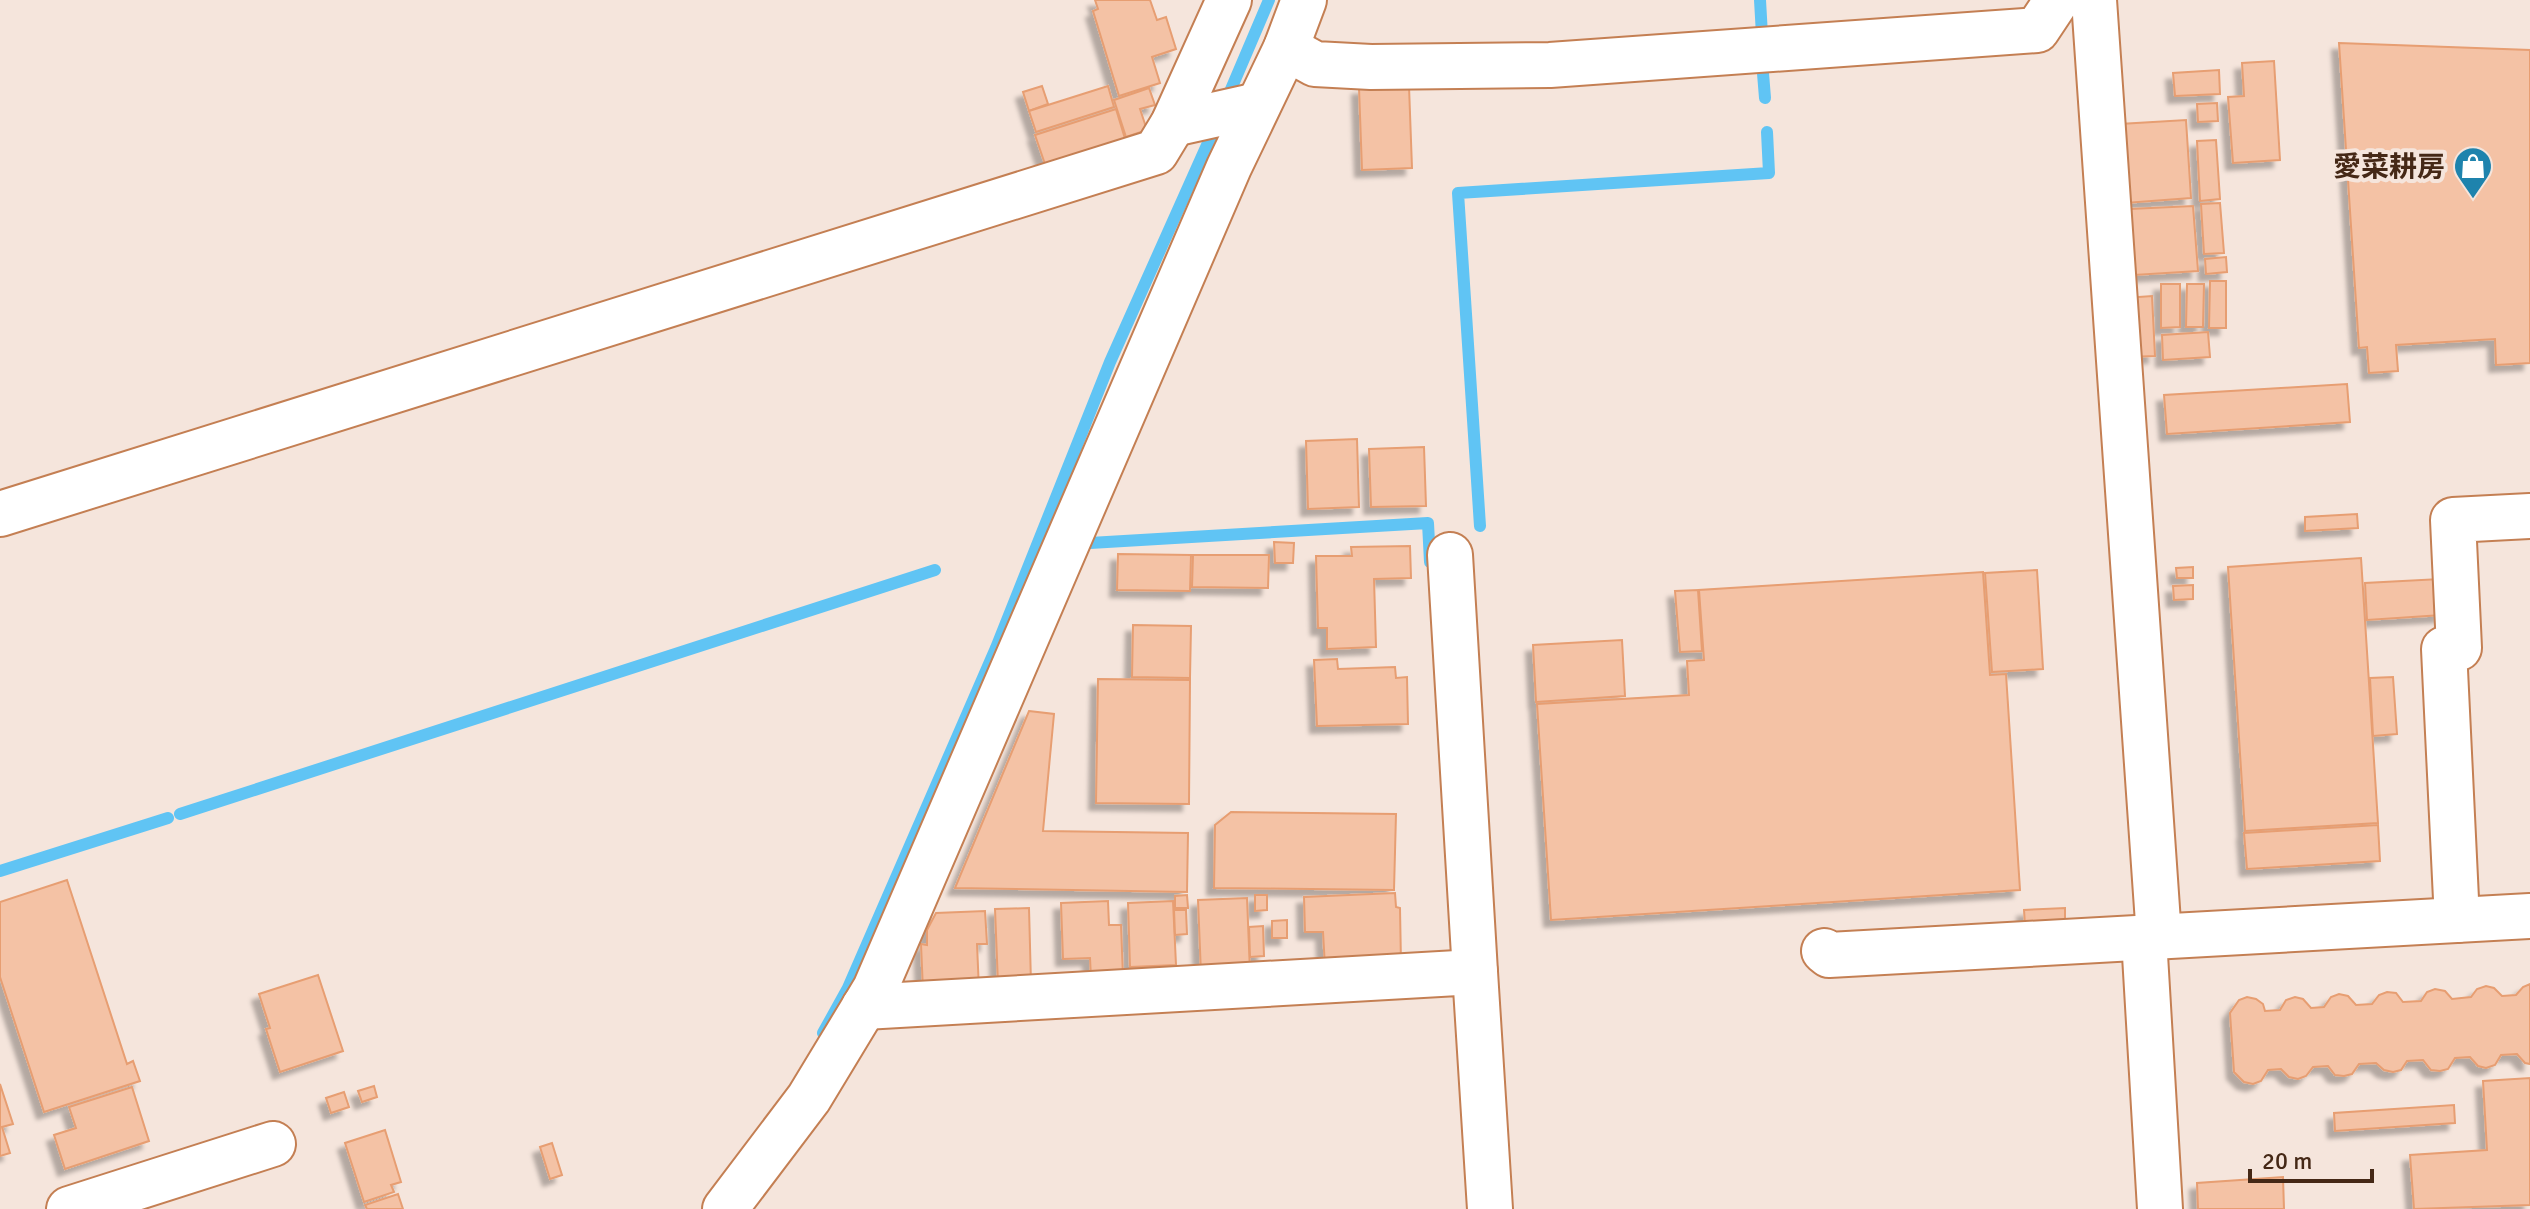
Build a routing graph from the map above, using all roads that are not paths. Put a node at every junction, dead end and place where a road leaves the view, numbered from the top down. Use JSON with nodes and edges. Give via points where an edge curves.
{"nodes":[{"id":1,"x":1229,"y":0,"type":"edge"},
{"id":2,"x":1304,"y":0,"type":"edge"},
{"id":3,"x":2057,"y":0,"type":"edge"},
{"id":4,"x":2094,"y":0,"type":"edge"},
{"id":5,"x":1286,"y":48,"type":"junction"},
{"id":6,"x":1215,"y":115,"type":"junction"},
{"id":7,"x":0,"y":514,"type":"edge"},
{"id":8,"x":2530,"y":516,"type":"edge"},
{"id":9,"x":1450,"y":555,"type":"dead end"},
{"id":10,"x":2530,"y":916,"type":"edge"},
{"id":11,"x":2457,"y":920,"type":"junction"},
{"id":12,"x":2152,"y":937,"type":"junction"},
{"id":13,"x":1824,"y":951,"type":"dead end"},
{"id":14,"x":1475,"y":972,"type":"junction"},
{"id":15,"x":864,"y":1007,"type":"junction"},
{"id":16,"x":273,"y":1144,"type":"dead end"},
{"id":17,"x":69,"y":1209,"type":"edge"},
{"id":18,"x":725,"y":1209,"type":"edge"},
{"id":19,"x":1490,"y":1209,"type":"edge"},
{"id":20,"x":2160,"y":1209,"type":"edge"}],
"edges":[{"from":1,"to":6,"type":"street"},
{"from":2,"to":5,"type":"street"},
{"from":3,"to":5,"type":"street","via":[[2037,30],[1550,65],[1315,64]]},
{"from":4,"to":12,"type":"street"},
{"from":5,"to":6,"type":"street"},
{"from":6,"to":7,"type":"street","via":[[1156,152]]},
{"from":6,"to":15,"type":"street","via":[[1229,167]]},
{"from":8,"to":11,"type":"street","via":[[2453,520],[2459,648],[2444,649]]},
{"from":9,"to":14,"type":"street"},
{"from":10,"to":11,"type":"street"},
{"from":11,"to":12,"type":"street"},
{"from":12,"to":13,"type":"street","via":[[1829,955]]},
{"from":12,"to":20,"type":"street"},
{"from":14,"to":15,"type":"street"},
{"from":14,"to":19,"type":"street"},
{"from":15,"to":18,"type":"street","via":[[809,1098]]},
{"from":16,"to":17,"type":"street"}]}
